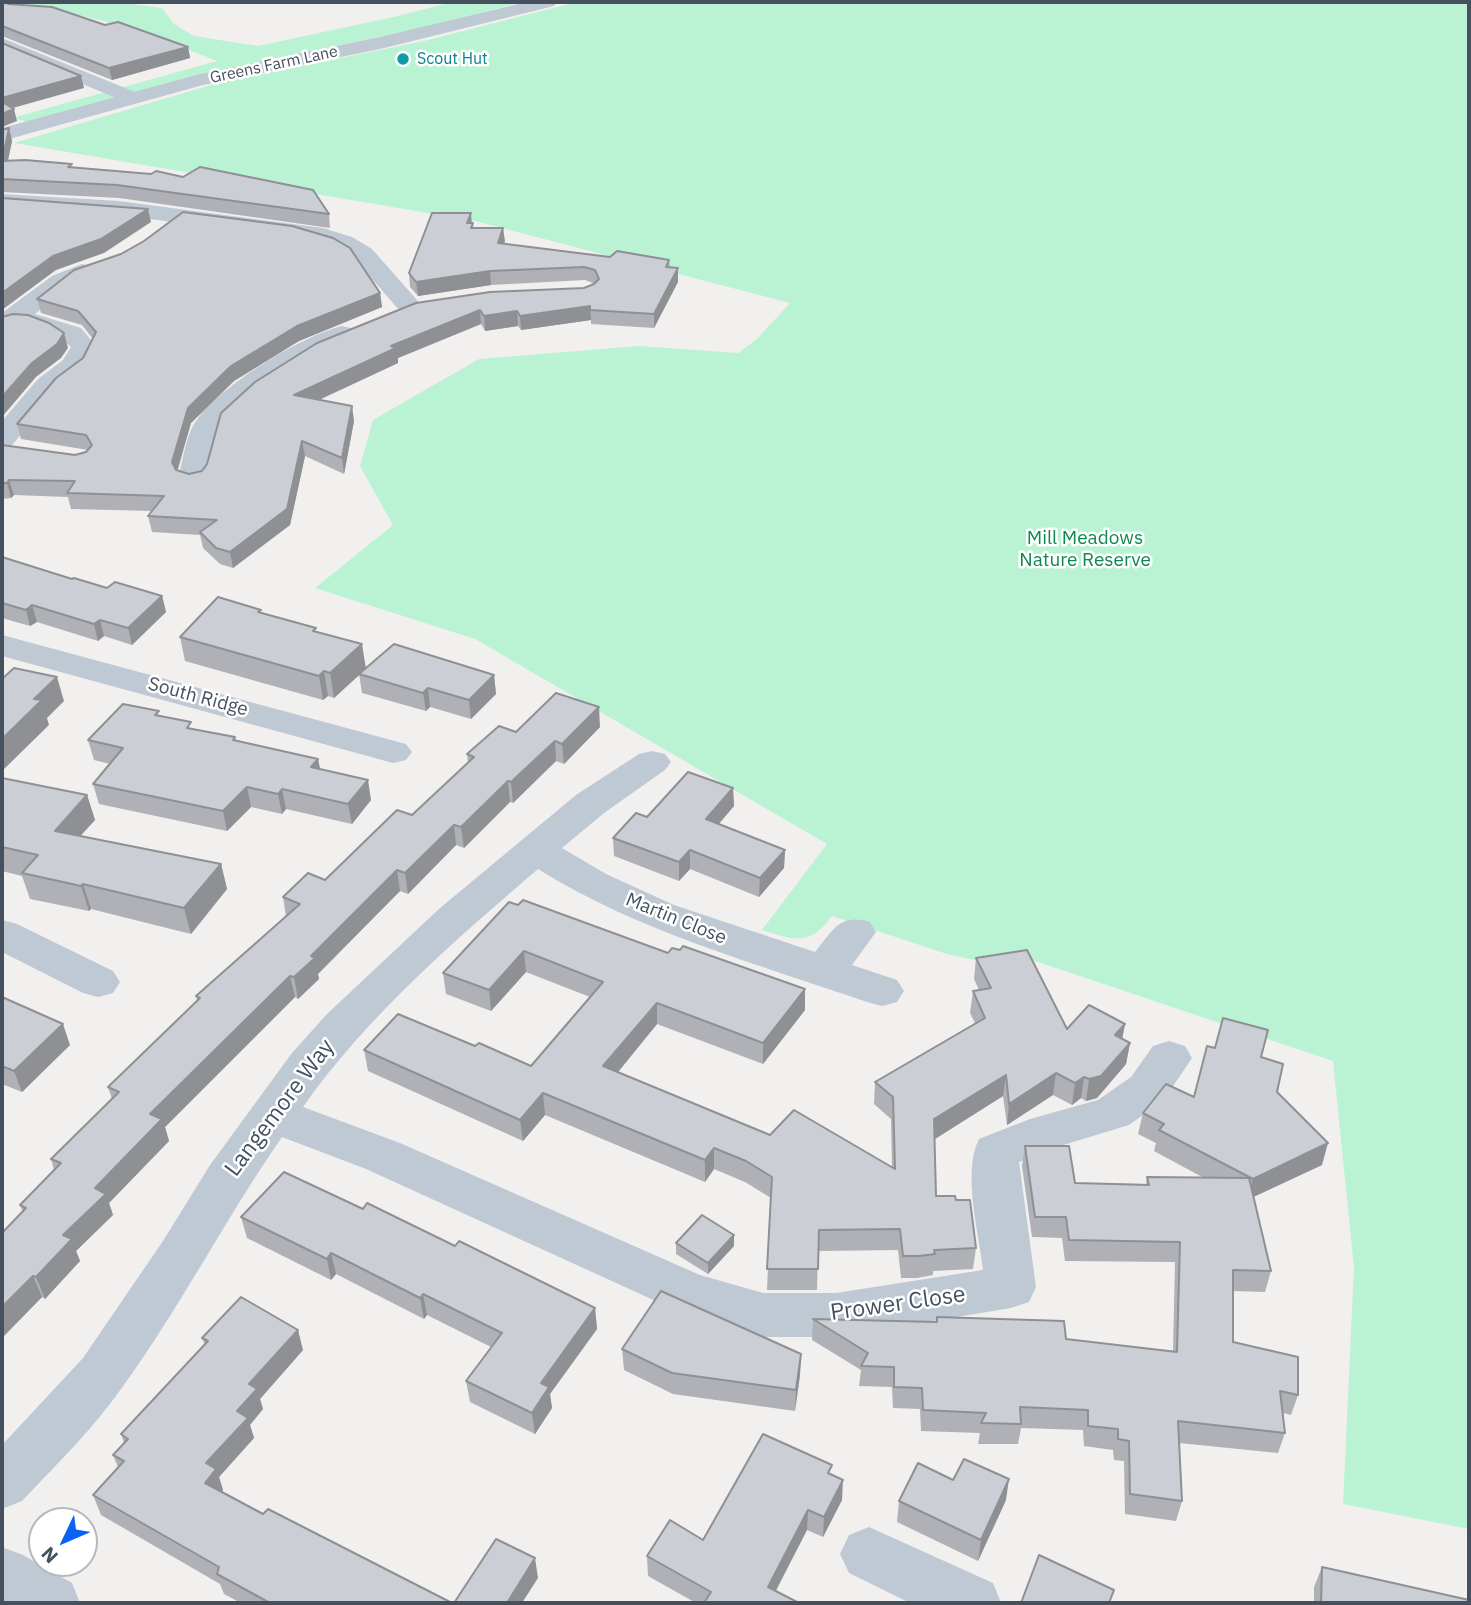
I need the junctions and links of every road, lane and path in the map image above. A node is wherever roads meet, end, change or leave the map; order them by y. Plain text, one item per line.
1 (548, 2) edge
2 (2, 44) edge
3 (133, 98) junction
4 (2, 135) edge
5 (2, 201) edge
6 (180, 216) junction
7 (147, 240) edge
8 (102, 264) edge
9 (386, 317) edge
10 (8, 320) edge
11 (360, 327) edge
12 (10, 446) edge
13 (193, 478) edge
14 (6, 650) edge
15 (393, 751) dead end
16 (652, 762) dead end
17 (536, 850) junction
18 (855, 932) dead end
19 (2, 934) edge
20 (823, 971) junction
21 (98, 982) dead end
22 (882, 991) dead end
23 (1169, 1058) dead end
24 (274, 1115) junction
25 (2, 1483) edge
26 (869, 1554) dead end
27 (2, 1576) edge
28 (939, 1596) edge
29 (51, 1603) edge

1 - 3 street, Greens Farm Lane
2 - 3 street
3 - 4 street, Greens Farm Lane
5 - 6 street
6 - 7 street
6 - 9 street
8 - 10 street
10 - 12 street
11 - 13 street
14 - 15 street, South Ridge
16 - 17 street, Langemore Way
17 - 20 street, Martin Close
17 - 24 street, Langemore Way
18 - 20 street
19 - 21 street
20 - 22 street, Martin Close
23 - 24 street, Prower Close
24 - 25 street, Langemore Way
26 - 28 street
27 - 29 street

